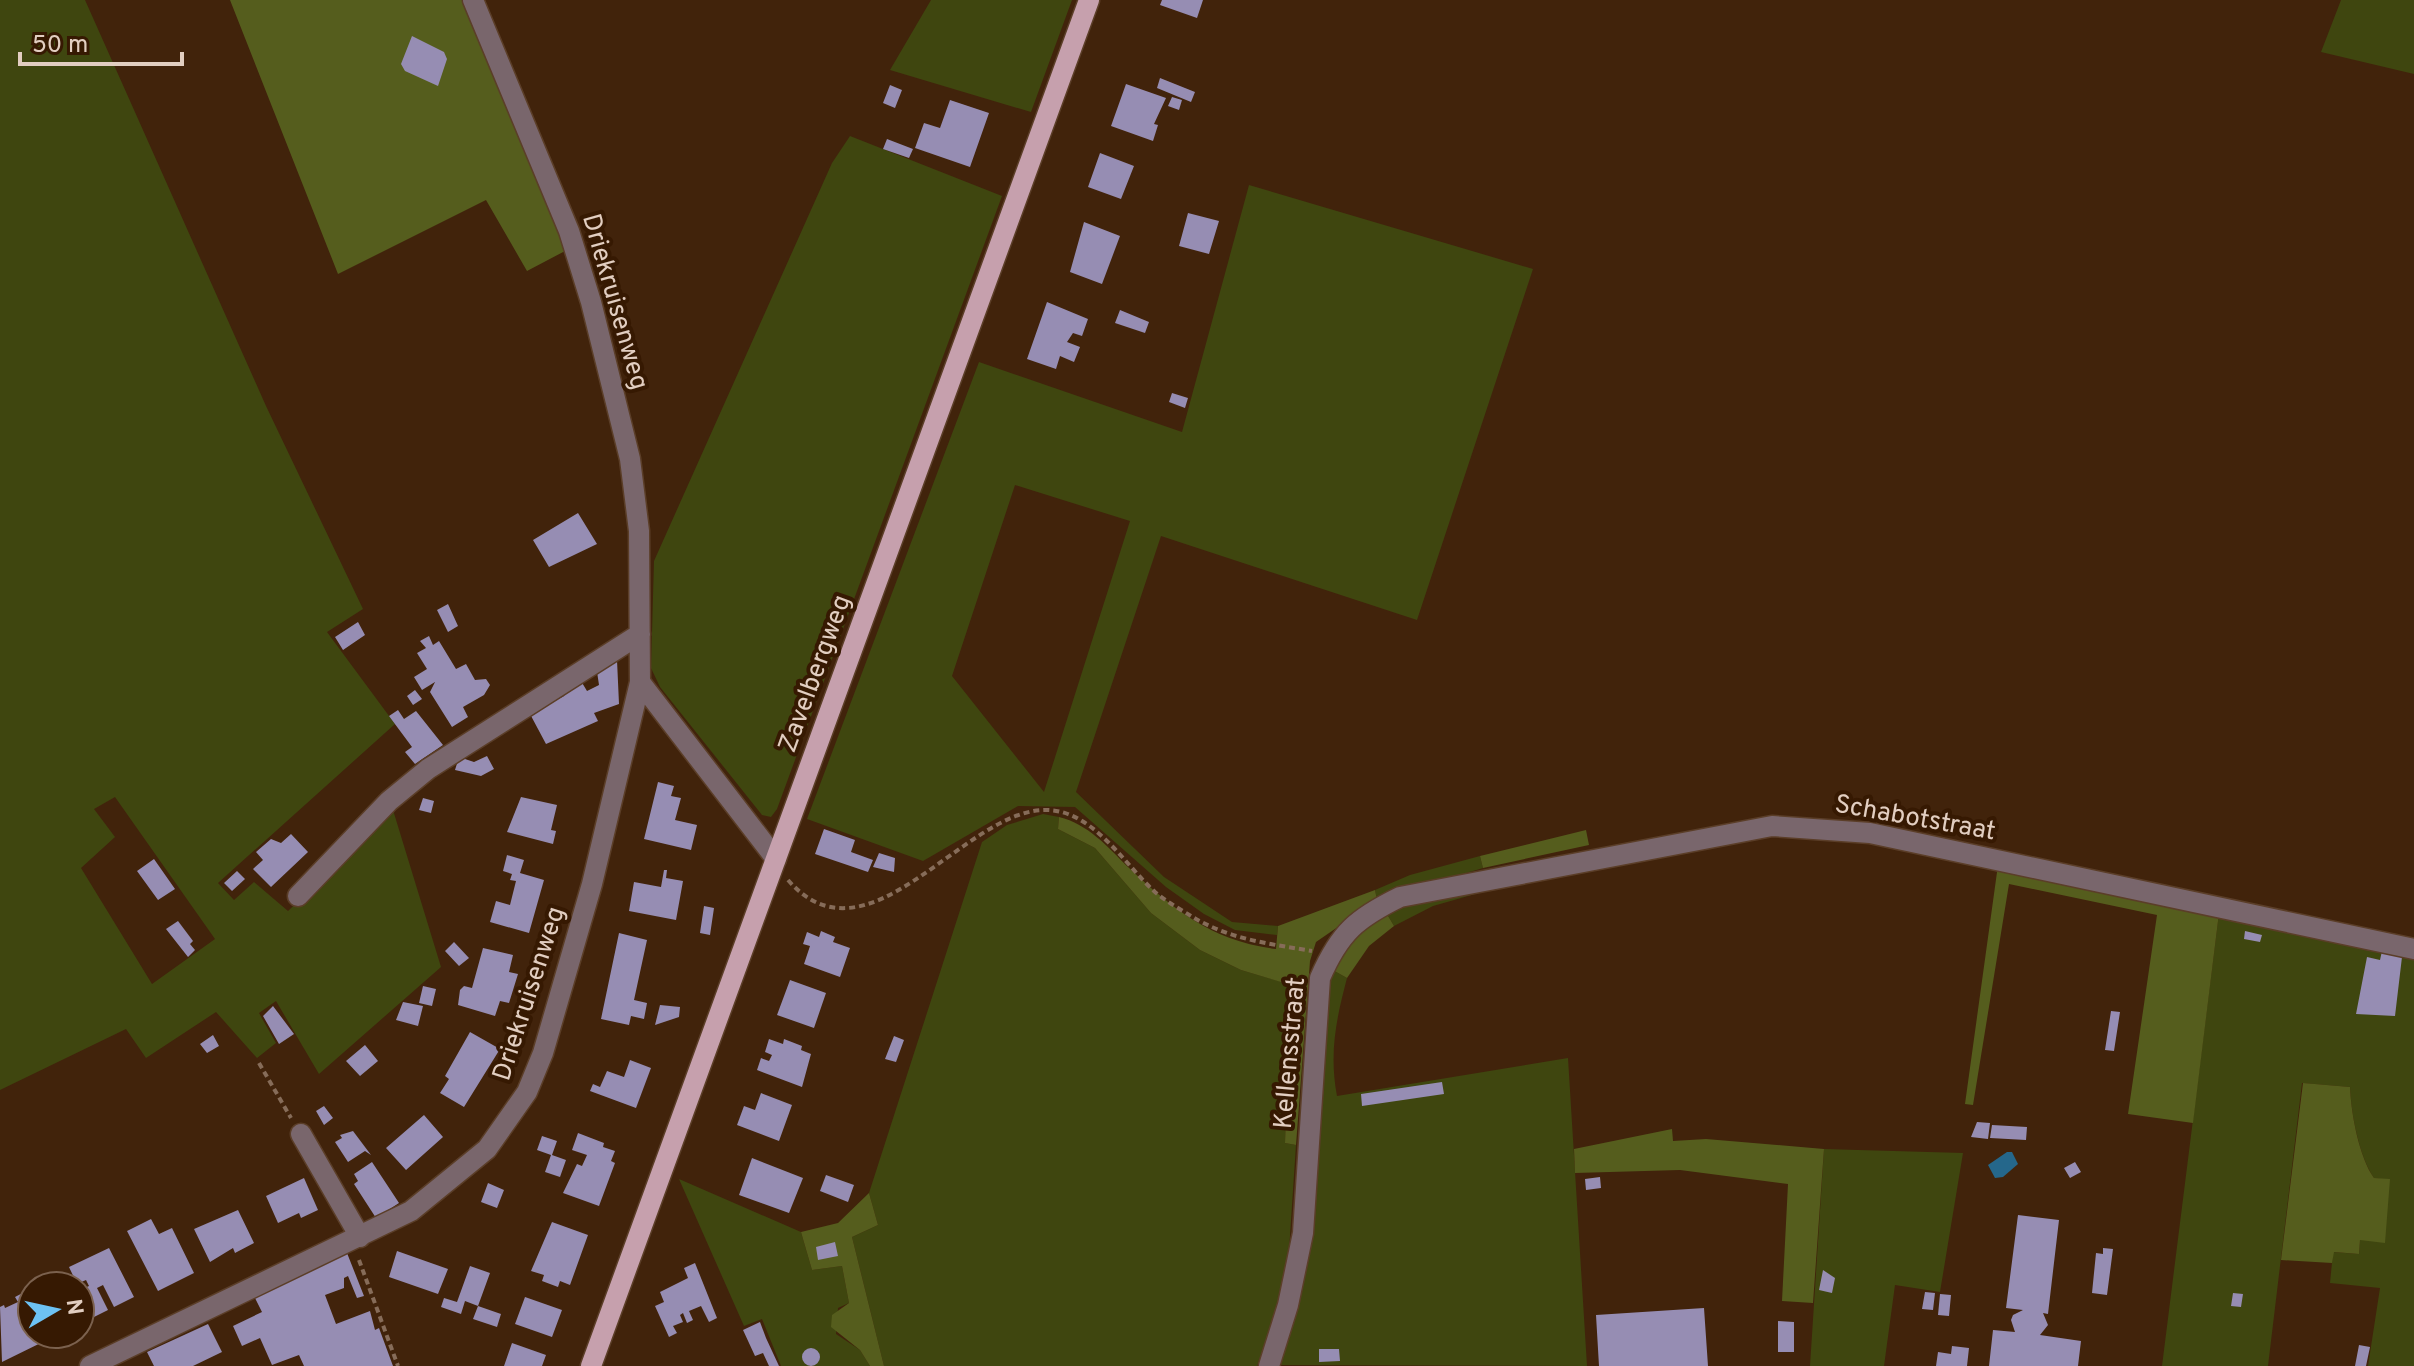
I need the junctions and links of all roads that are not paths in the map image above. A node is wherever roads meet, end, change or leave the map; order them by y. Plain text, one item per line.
1 (473, 0) edge
2 (1089, 0) edge
3 (640, 634) junction
4 (640, 682) junction
5 (776, 859) junction
6 (298, 896) dead end
7 (2414, 949) edge
8 (1330, 954) joint
9 (301, 1134) road end
10 (356, 1239) junction
11 (90, 1366) edge
12 (591, 1366) edge
13 (1269, 1366) edge

1 - 3 street, Driekruisenweg
2 - 5 main road, Zavelbergweg
3 - 4 street, Driekruisenweg
3 - 6 street
4 - 5 street
4 - 10 street, Driekruisenweg
5 - 12 main road, Zavelbergweg
7 - 8 street, Schabotstraat
8 - 13 street, Kellensstraat
9 - 10 street
10 - 11 street, Driekruisenweg

